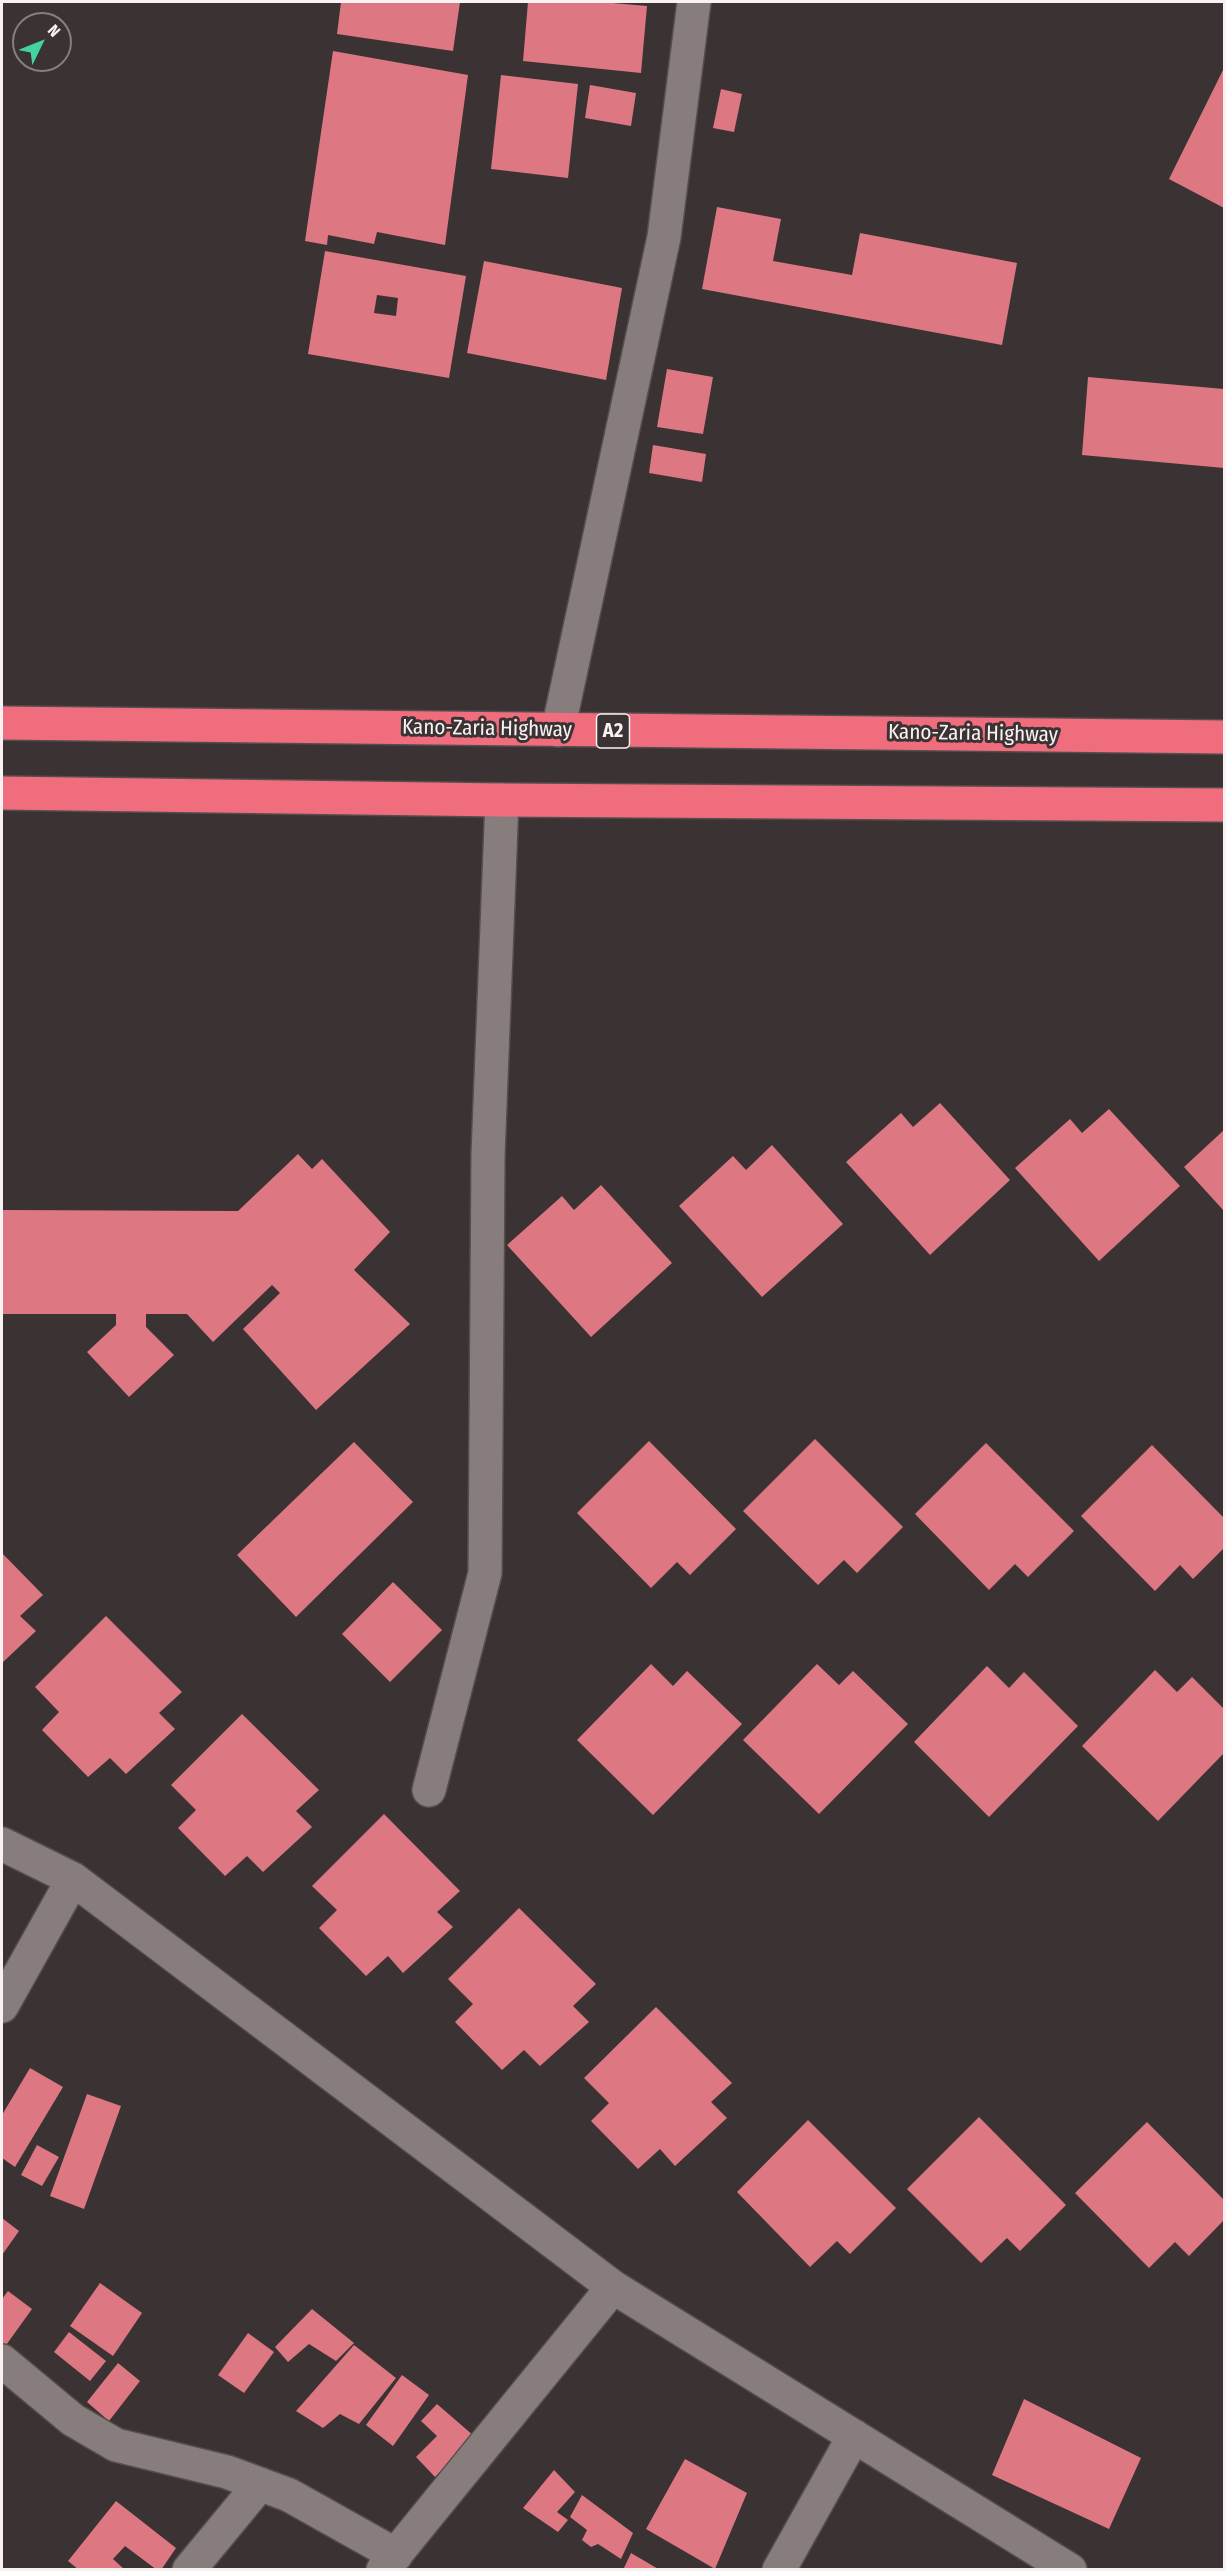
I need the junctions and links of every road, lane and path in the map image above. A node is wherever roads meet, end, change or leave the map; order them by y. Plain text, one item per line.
1 (694, 2) edge
2 (2, 723) edge
3 (558, 730) junction
4 (1224, 737) edge
5 (2, 793) edge
6 (502, 801) junction
7 (1224, 805) edge
8 (429, 1790) dead end
9 (2, 1844) edge
10 (73, 1879) junction
11 (2, 2006) edge
12 (613, 2287) junction
13 (2, 2361) edge
14 (854, 2436) junction
15 (260, 2484) junction
16 (390, 2562) edge
17 (189, 2570) edge
18 (778, 2570) edge
19 (1070, 2570) edge

1 - 3 street
2 - 3 highway, Kano-Zaria Highway / A2
3 - 4 highway, Kano-Zaria Highway / A2
5 - 6 highway
6 - 7 highway
6 - 8 street
9 - 10 street
10 - 11 street
10 - 12 street
12 - 14 street
12 - 16 street
13 - 15 street
14 - 18 street
14 - 19 street
15 - 16 street
15 - 17 street

